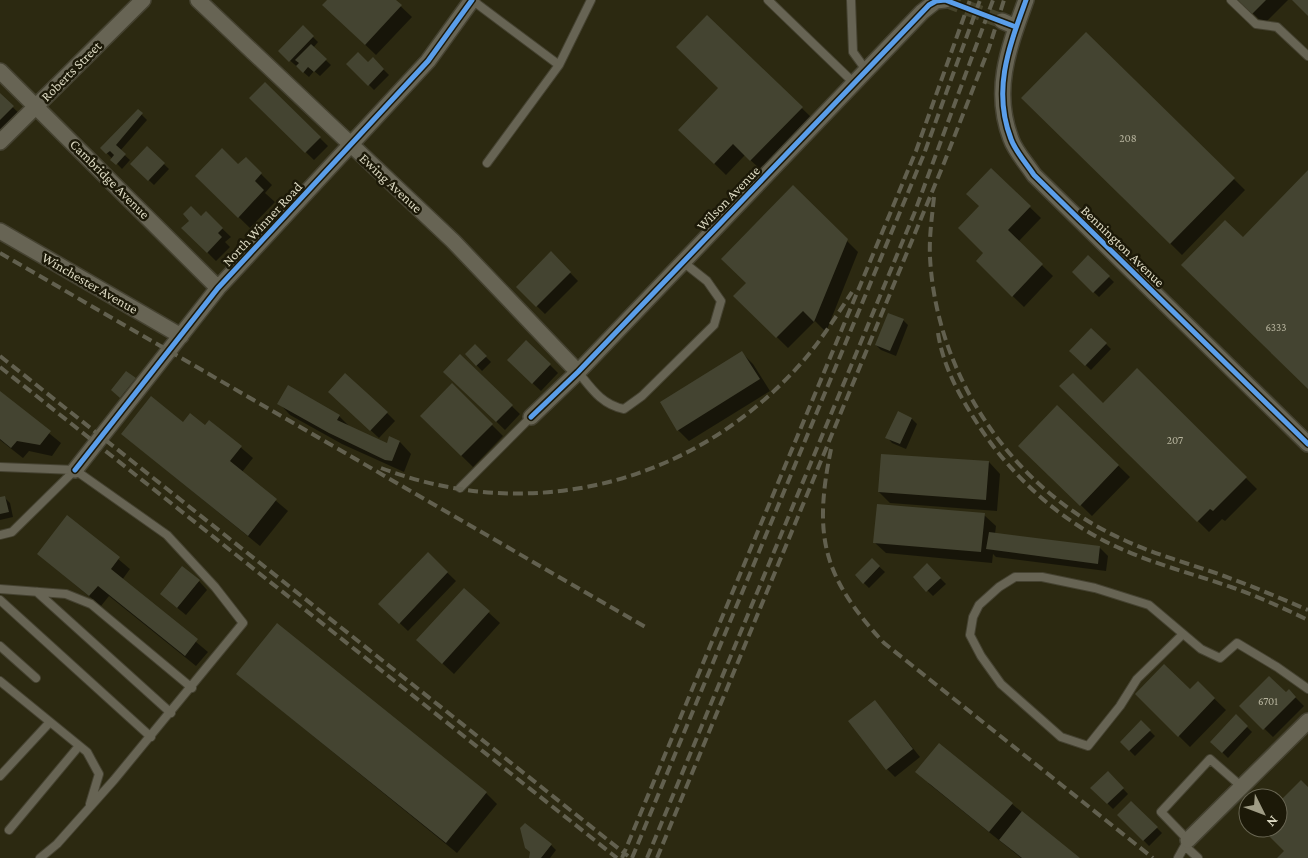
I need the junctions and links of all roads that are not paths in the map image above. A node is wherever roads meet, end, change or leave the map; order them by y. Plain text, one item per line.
1 (143, 0) edge
2 (198, 0) edge
3 (472, 0) edge
4 (591, 0) edge
5 (768, 0) edge
6 (851, 0) edge
7 (945, 0) edge
8 (1026, 0) edge
9 (1232, 0) edge
10 (1002, 21) tunnel mouth
11 (1016, 27) junction
12 (1308, 56) edge
13 (559, 66) junction
14 (866, 70) junction
15 (0, 71) edge
16 (854, 83) junction
17 (36, 105) junction
18 (0, 142) edge
19 (351, 146) junction
20 (486, 163) dead end
21 (0, 231) edge
22 (683, 262) junction
23 (218, 288) junction
24 (181, 336) junction
25 (578, 372) junction
26 (531, 418) joint
27 (1308, 444) edge
28 (0, 467) edge
29 (76, 470) junction
30 (460, 488) dead end
31 (0, 535) edge
32 (0, 589) edge
33 (37, 592) junction
34 (0, 600) edge
35 (1183, 634) junction
36 (0, 646) edge
37 (36, 678) dead end
38 (0, 681) edge
39 (7, 686) junction
40 (192, 688) junction
41 (1308, 689) edge
42 (0, 694) edge
43 (171, 714) junction
44 (1308, 721) edge
45 (50, 722) junction
46 (151, 737) junction
47 (79, 746) junction
48 (0, 776) edge
49 (1242, 787) junction
50 (87, 810) junction
51 (8, 830) dead end
52 (1187, 843) junction
53 (40, 858) edge
54 (1178, 858) edge
55 (1198, 858) edge

1 - 17 street, Roberts Street
2 - 19 street, Ewing Avenue
3 - 13 lane
3 - 19 street, North Winner Road
4 - 13 lane
5 - 16 lane
6 - 14 lane
7 - 14 street, Wilson Avenue
8 - 11 street
9 - 12 lane
10 - 11 street
11 - 27 street, Bennington Avenue
13 - 20 lane
14 - 16 street, Wilson Avenue
15 - 17 street, Cambridge Avenue
16 - 22 street, Wilson Avenue
17 - 18 street, Roberts Street
17 - 23 street, Cambridge Avenue
19 - 23 street, North Winner Road
19 - 25 street, Ewing Avenue
21 - 24 street, Winchester Avenue
22 - 25 street, Wilson Avenue
22 - 25 lane
23 - 24 street, North Winner Road
24 - 29 street, North Winner Road
25 - 26 street, Wilson Avenue
26 - 30 lane
28 - 29 lane
29 - 31 lane
29 - 40 lane
32 - 33 lane
33 - 40 lane
33 - 43 lane
34 - 46 lane
35 - 35 lane
35 - 41 lane
36 - 37 lane
38 - 39 lane
39 - 42 lane
39 - 45 lane
40 - 43 lane
43 - 46 lane
44 - 49 street
45 - 47 lane
45 - 48 lane
46 - 50 lane
47 - 50 lane
47 - 51 lane
49 - 52 street
49 - 52 lane
50 - 53 lane
52 - 54 lane
52 - 55 lane

